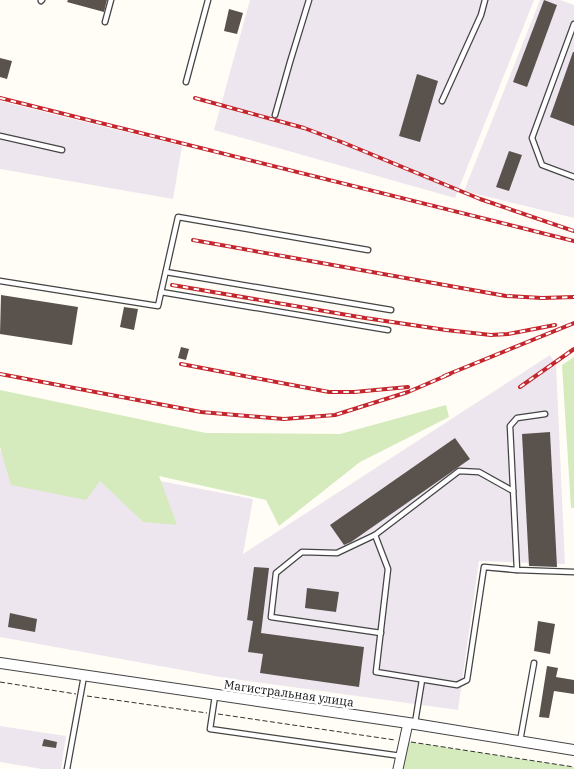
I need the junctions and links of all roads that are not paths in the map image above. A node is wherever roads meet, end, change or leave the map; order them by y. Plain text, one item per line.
1 (111, 0) edge
2 (208, 0) edge
3 (309, 0) edge
4 (485, 0) edge
5 (105, 22) dead end
6 (574, 24) edge
7 (186, 82) dead end
8 (442, 101) dead end
9 (275, 114) dead end
10 (0, 136) edge
11 (62, 150) dead end
12 (574, 177) edge
13 (368, 250) dead end
14 (166, 272) junction
15 (0, 281) edge
16 (161, 292) junction
17 (391, 310) dead end
18 (388, 330) dead end
19 (545, 414) dead end
20 (513, 491) junction
21 (375, 535) junction
22 (517, 570) junction
23 (574, 572) edge
24 (381, 633) junction
25 (0, 663) edge
26 (534, 663) dead end
27 (84, 676) junction
28 (422, 680) junction
29 (215, 695) junction
30 (411, 724) junction
31 (520, 742) junction
32 (574, 750) edge
33 (401, 756) junction
34 (67, 769) edge
35 (398, 769) edge

1 - 5 lane
2 - 7 lane
3 - 9 lane
4 - 8 lane
6 - 12 lane
10 - 11 lane
13 - 14 lane
14 - 16 lane
14 - 17 lane
15 - 16 lane
16 - 18 lane
19 - 20 lane
20 - 21 lane
20 - 22 lane
21 - 24 lane
21 - 24 lane
22 - 23 lane
22 - 28 lane
24 - 28 lane
25 - 27 street, Магистральная улица
26 - 31 lane
27 - 29 street, Магистральная улица
27 - 34 lane
28 - 30 lane
29 - 30 street, Магистральная улица
29 - 33 lane
30 - 31 street, Магистральная улица
30 - 33 street
31 - 32 street, Магистральная улица
33 - 35 street

